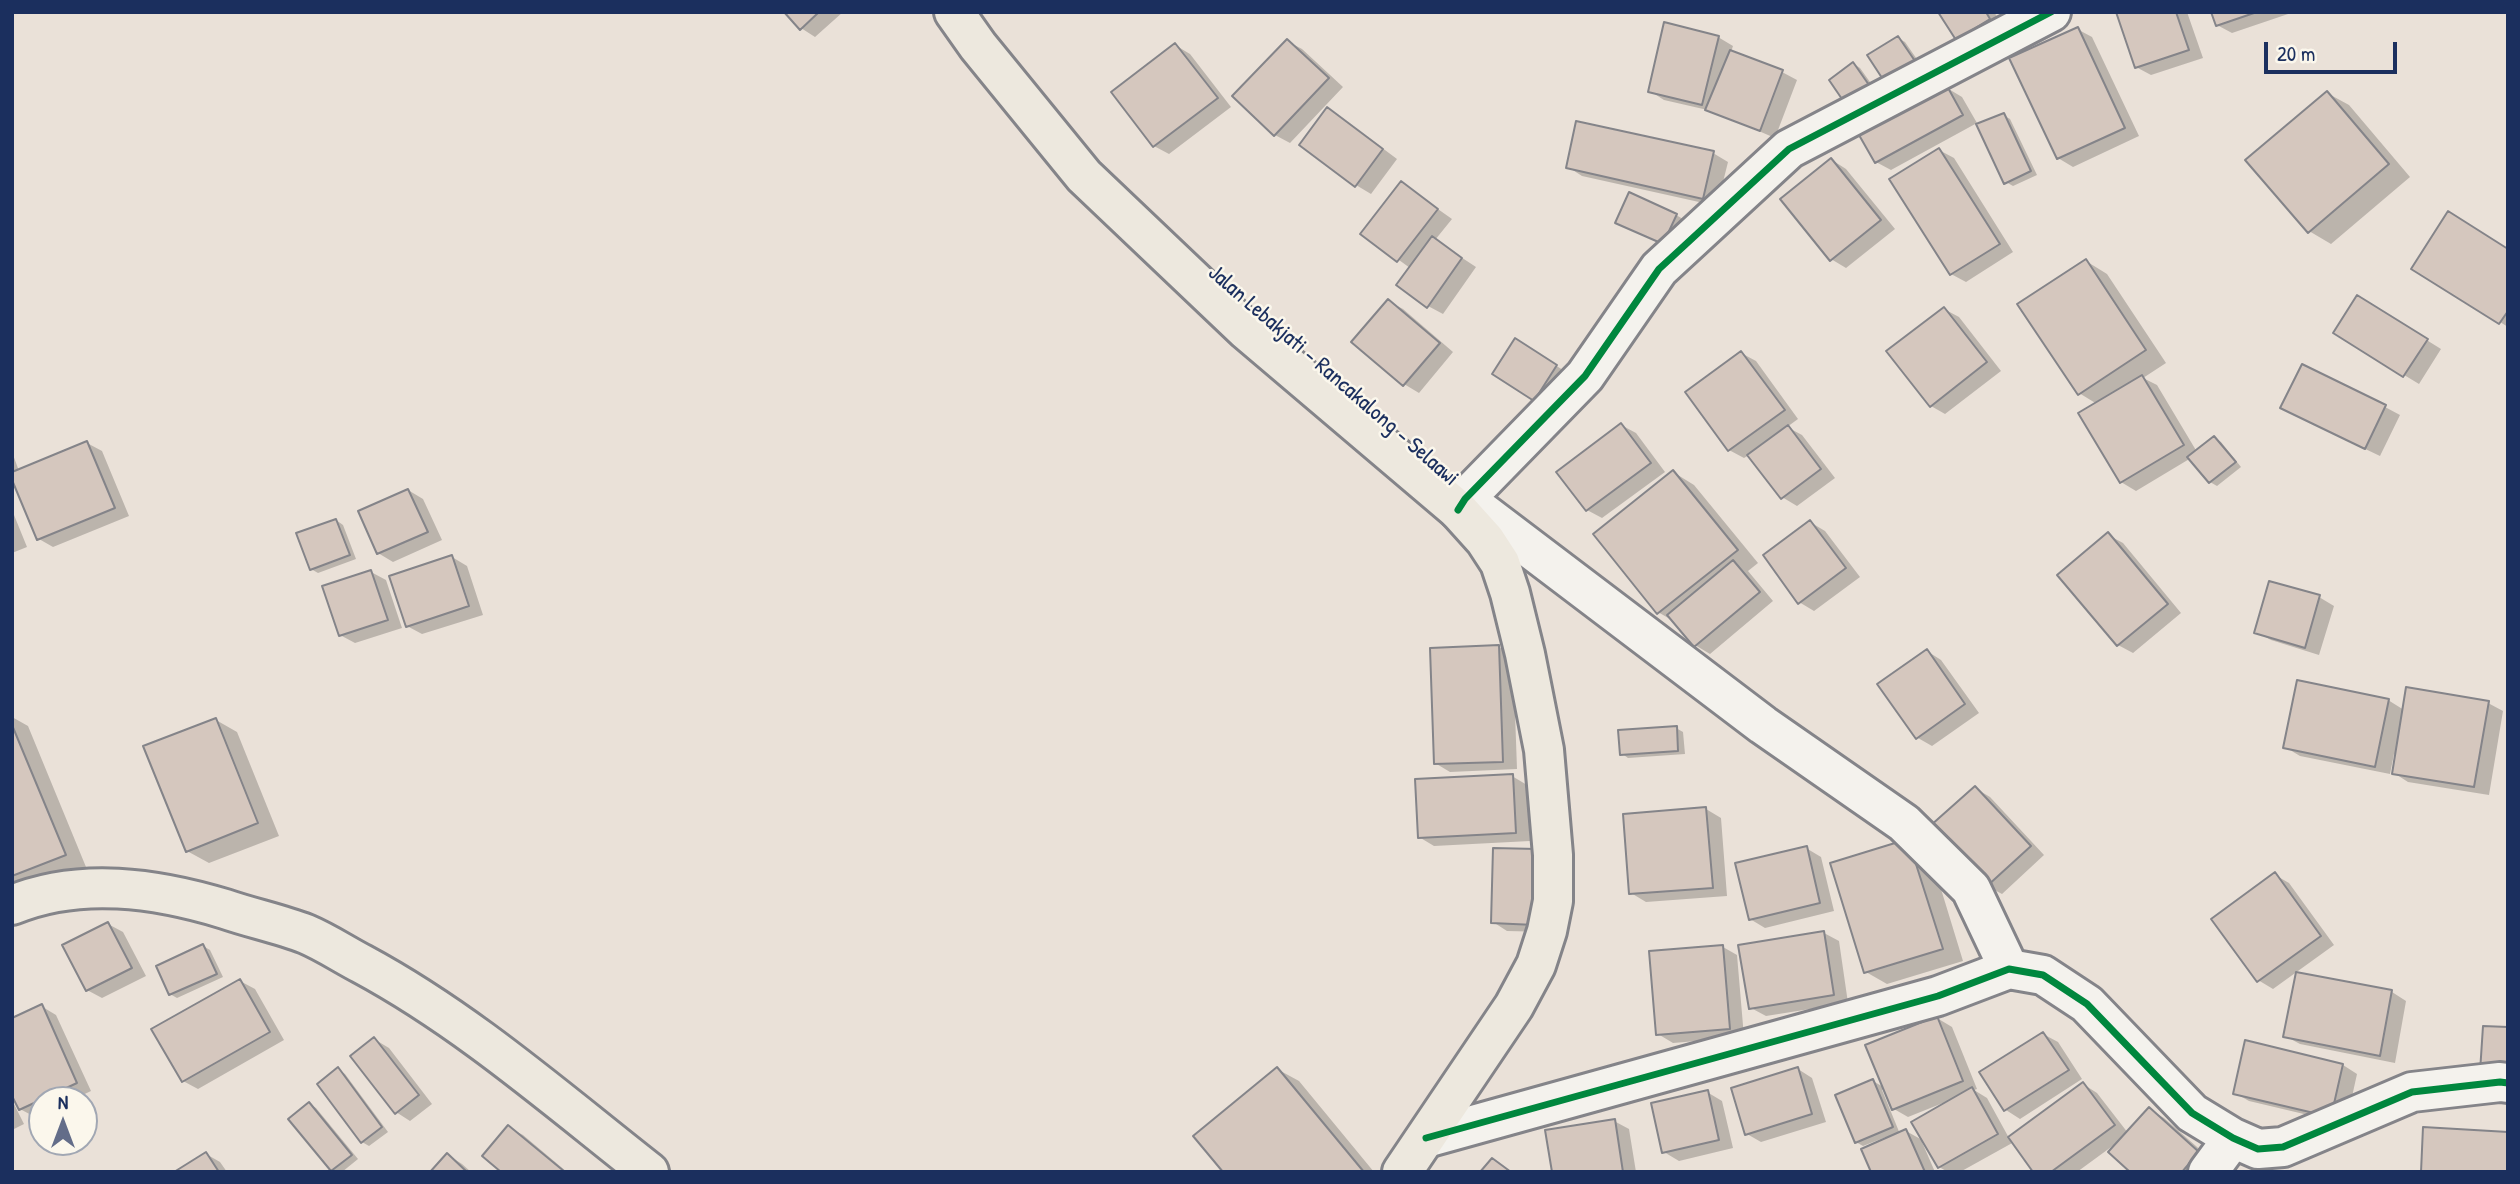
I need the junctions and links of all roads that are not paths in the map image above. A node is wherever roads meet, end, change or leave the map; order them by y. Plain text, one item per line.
1 (954, 12) edge
2 (2051, 12) edge
3 (1462, 504) junction
4 (12, 905) edge
5 (2009, 969) junction
6 (2508, 1083) edge
7 (1426, 1139) junction
8 (2233, 1139) junction
9 (649, 1172) edge
10 (1402, 1172) edge
11 (2208, 1172) edge

1 - 3 main road, Jalan Lebakjati - Rancakalong - Selaawi
2 - 3 street
3 - 5 street
3 - 7 main road, Jalan Lebakjati - Rancakalong - Selaawi
4 - 9 main road
5 - 7 street
5 - 8 street
6 - 8 street
7 - 10 main road, Jalan Lebakjati - Rancakalong - Selaawi
8 - 11 street

